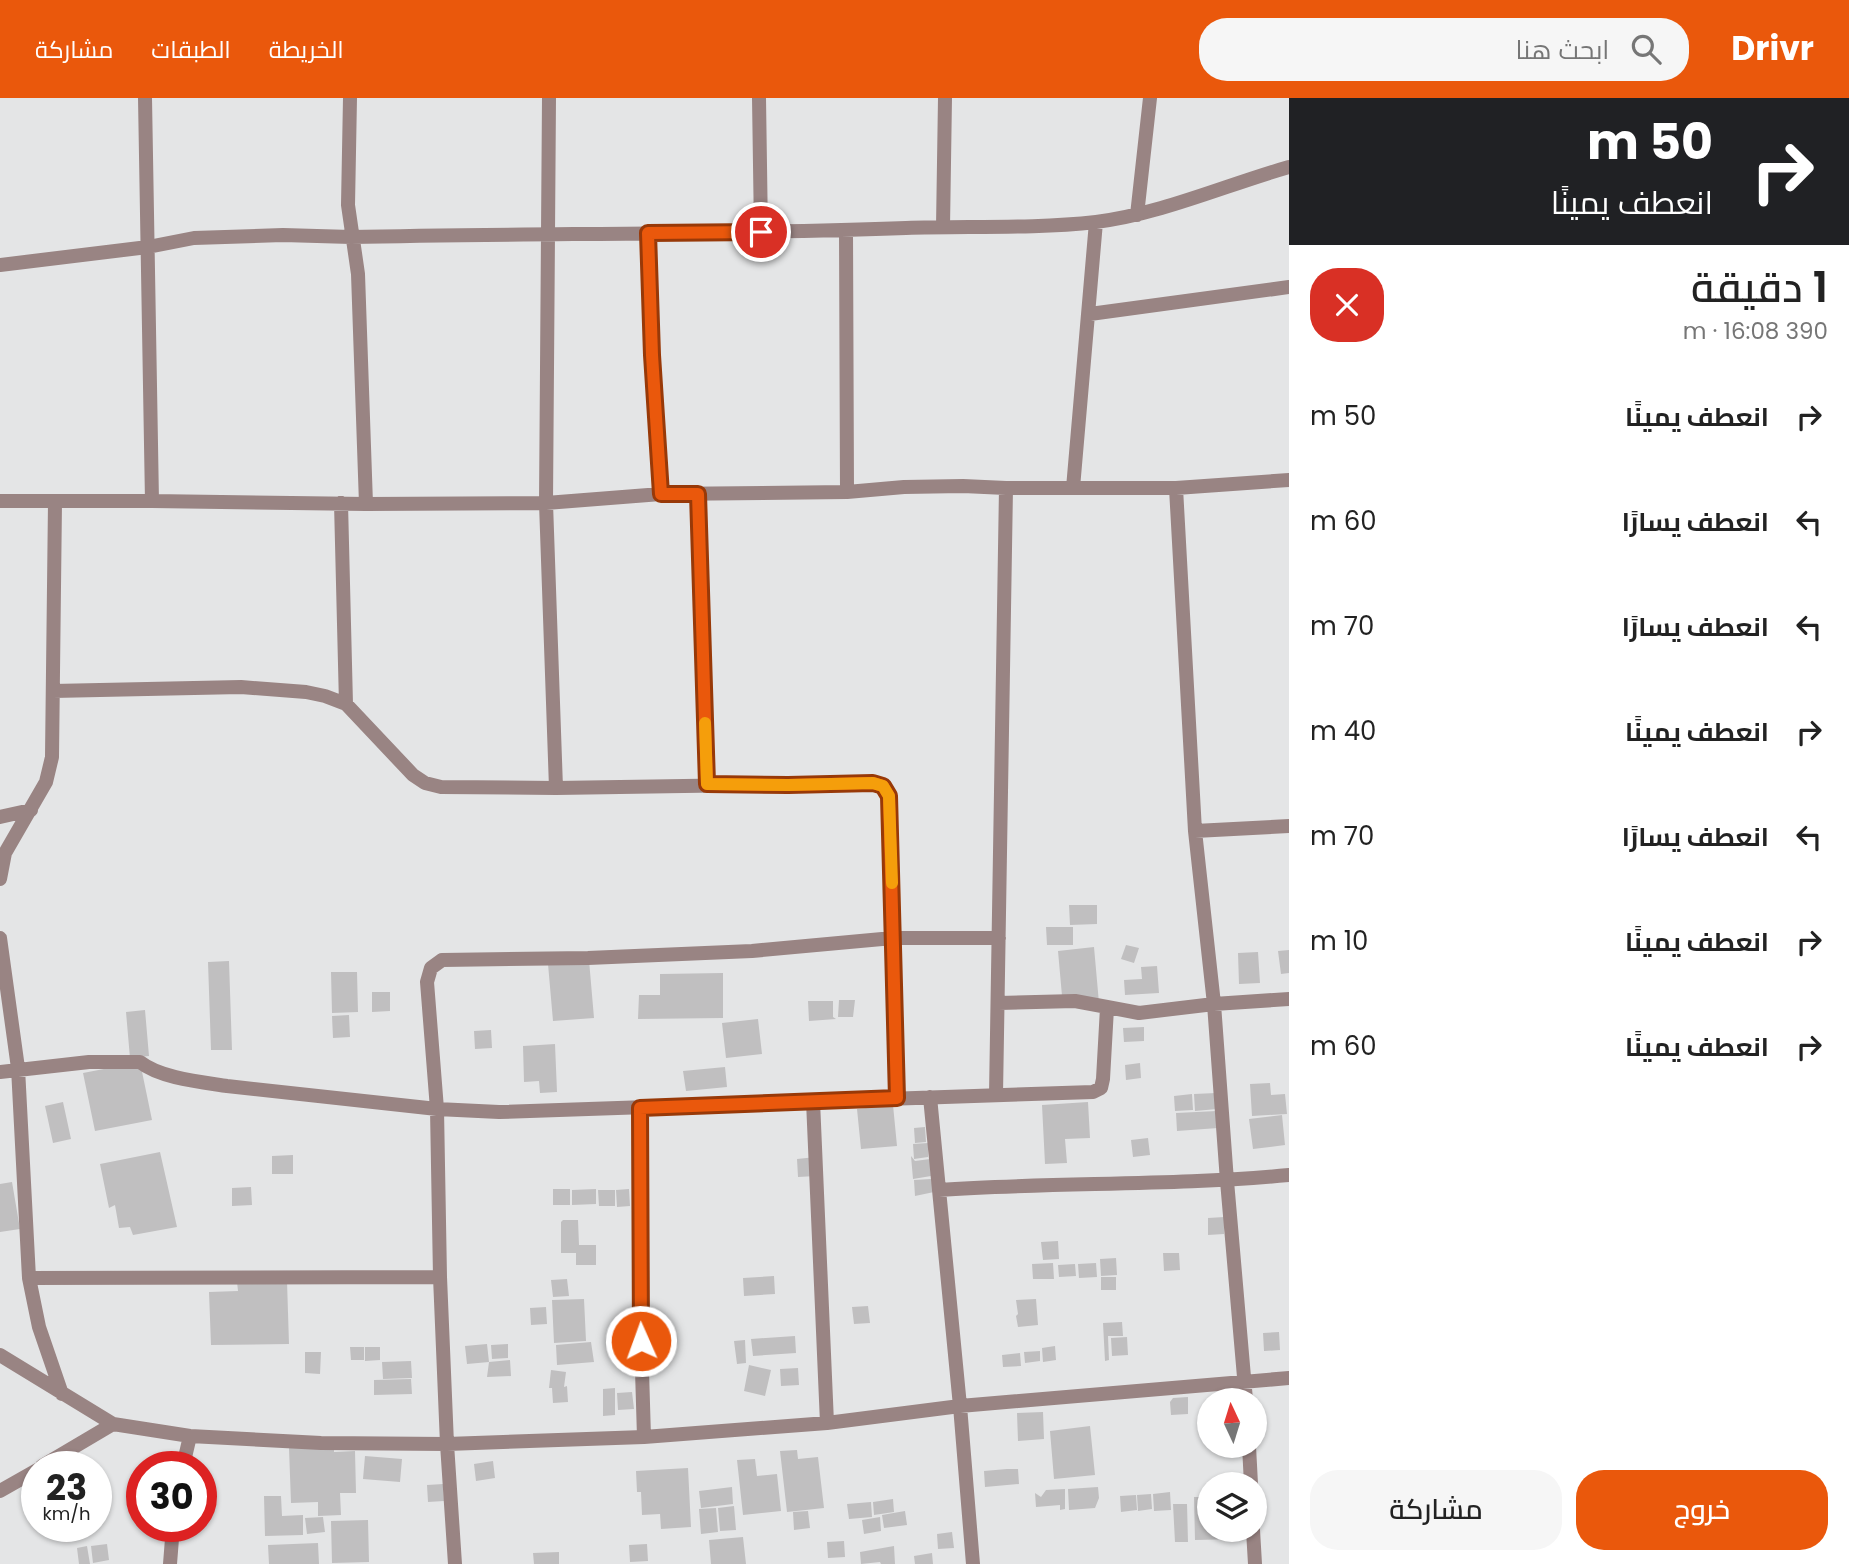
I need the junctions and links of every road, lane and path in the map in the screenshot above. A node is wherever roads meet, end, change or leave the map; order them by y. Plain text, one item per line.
1 (145, 98) edge
2 (350, 98) edge
3 (549, 98) edge
4 (759, 98) edge
5 (945, 98) edge
6 (1150, 98) edge
7 (1289, 167) edge
8 (1138, 215) junction
9 (1096, 222) junction
10 (943, 227) junction
11 (846, 230) junction
12 (761, 232) junction
13 (547, 233) junction
14 (648, 233) junction
15 (351, 237) junction
16 (148, 247) junction
17 (0, 265) edge
18 (1289, 287) edge
19 (1090, 314) junction
20 (1289, 480) edge
21 (1006, 488) junction
22 (1073, 488) junction
23 (1176, 488) junction
24 (847, 492) junction
25 (661, 494) junction
26 (698, 494) junction
27 (152, 500) junction
28 (0, 501) edge
29 (55, 502) junction
30 (341, 503) junction
31 (546, 503) junction
32 (366, 504) junction
33 (53, 691) junction
34 (346, 704) junction
35 (707, 784) junction
36 (556, 788) junction
37 (30, 810) junction
38 (0, 817) edge
39 (1289, 826) edge
40 (1195, 831) junction
41 (0, 879) edge
42 (999, 937) junction
43 (0, 938) edge
44 (894, 938) junction
45 (1289, 999) edge
46 (999, 1003) junction
47 (1214, 1004) junction
48 (1107, 1008) junction
49 (18, 1068) junction
50 (0, 1072) edge
51 (996, 1095) junction
52 (930, 1097) junction
53 (897, 1098) junction
54 (813, 1101) junction
55 (640, 1108) junction
56 (437, 1109) junction
57 (1289, 1175) edge
58 (1227, 1181) junction
59 (939, 1190) junction
60 (29, 1278) junction
61 (440, 1278) junction
62 (0, 1355) edge
63 (1289, 1378) edge
64 (1245, 1381) junction
65 (1245, 1388) edge
66 (62, 1394) junction
67 (961, 1406) junction
68 (827, 1423) junction
69 (113, 1424) junction
70 (190, 1436) junction
71 (644, 1437) junction
72 (447, 1444) junction
73 (67, 1451) edge
74 (186, 1451) edge
75 (21, 1479) edge
76 (0, 1491) edge
77 (172, 1542) edge
78 (1254, 1542) edge
79 (170, 1564) edge
80 (454, 1564) edge
81 (972, 1564) edge
82 (1255, 1564) edge

1 - 16 street
2 - 15 street
3 - 13 street
4 - 12 street
5 - 10 street
6 - 8 street
7 - 8 street
8 - 9 street
9 - 10 street
9 - 19 street
10 - 11 street
11 - 12 street
11 - 24 street
12 - 14 street
13 - 14 street
13 - 15 street
13 - 31 street
14 - 25 street
15 - 16 street
15 - 32 street
16 - 17 street
16 - 27 street
18 - 19 street
19 - 22 street
20 - 23 street
21 - 22 street
21 - 24 street
21 - 42 street
22 - 23 street
23 - 40 street
24 - 26 street
25 - 26 street
25 - 31 street
26 - 35 street
27 - 29 street
27 - 30 street
28 - 29 street
29 - 33 street
30 - 32 street
30 - 34 street
31 - 32 street
31 - 36 street
33 - 34 street
33 - 37 street
34 - 36 street
35 - 36 street
35 - 44 street
37 - 38 street
37 - 41 street
39 - 40 street
40 - 47 street
42 - 44 street
42 - 46 street
43 - 49 street
44 - 53 street
44 - 56 street
45 - 47 street
46 - 48 street
46 - 51 street
47 - 48 street
47 - 58 street
48 - 51 street
49 - 50 street
49 - 56 street
49 - 60 street
51 - 52 street
52 - 53 street
52 - 59 street
53 - 54 street
54 - 55 street
54 - 68 street
55 - 56 street
55 - 71 street
56 - 61 street
57 - 58 street
58 - 59 street
58 - 64 street
59 - 67 street
60 - 61 street
60 - 66 street
61 - 72 street
62 - 66 street
63 - 64 street
64 - 65 street
64 - 67 street
66 - 69 street
67 - 68 street
67 - 81 street
68 - 71 street
69 - 70 street
69 - 73 street
70 - 72 street
70 - 74 street
71 - 72 street
72 - 80 street
75 - 76 street
77 - 79 street
78 - 82 street

